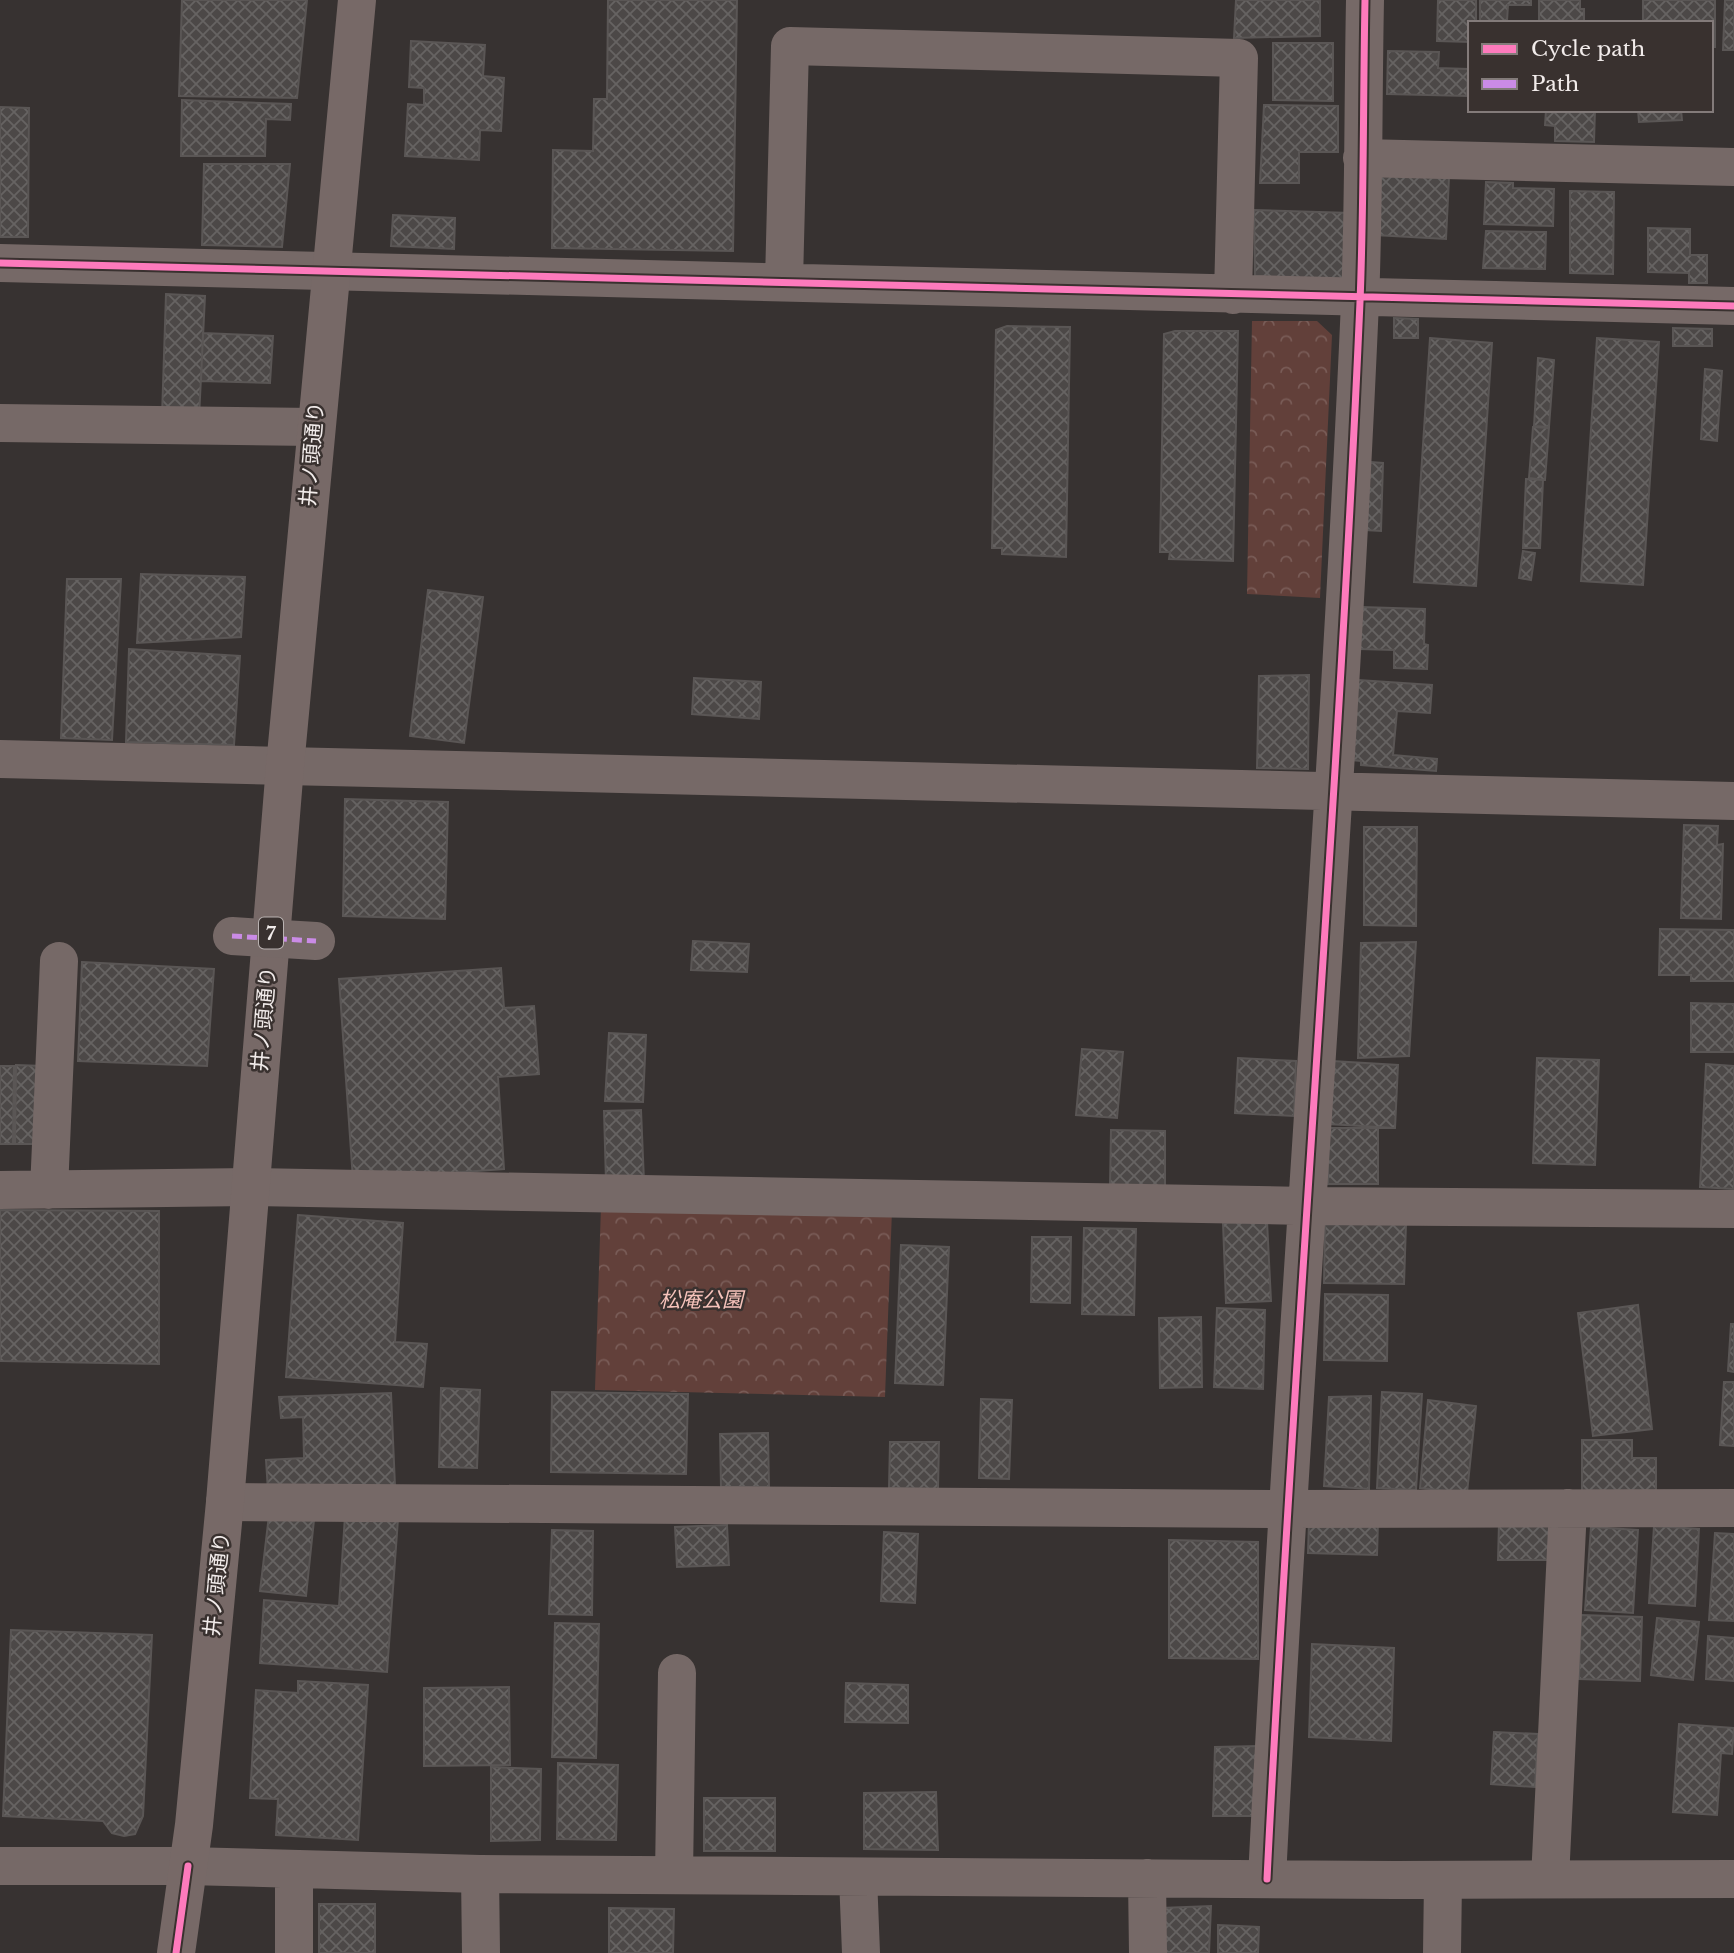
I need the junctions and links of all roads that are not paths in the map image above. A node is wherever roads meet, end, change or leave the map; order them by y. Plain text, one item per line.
1 (357, 0) edge
2 (1365, 0) edge
3 (1362, 158) junction
4 (1734, 167) edge
5 (0, 263) edge
6 (331, 272) junction
7 (784, 281) junction
8 (1233, 295) junction
9 (1360, 299) junction
10 (1734, 306) edge
11 (0, 423) edge
12 (314, 428) junction
13 (0, 759) edge
14 (285, 766) junction
15 (1332, 791) junction
16 (1734, 802) edge
17 (232, 936) dead end
18 (316, 941) dead end
19 (60, 961) dead end
20 (251, 1186) junction
21 (0, 1190) edge
22 (49, 1190) junction
23 (1307, 1206) junction
24 (1734, 1209) edge
25 (225, 1502) junction
26 (1568, 1508) junction
27 (1734, 1508) edge
28 (1286, 1509) junction
29 (677, 1673) dead end
30 (0, 1866) edge
31 (188, 1866) junction
32 (294, 1869) junction
33 (480, 1874) junction
34 (674, 1875) junction
35 (858, 1877) junction
36 (1147, 1878) junction
37 (1267, 1878) junction
38 (1550, 1879) junction
39 (1734, 1879) edge
40 (1443, 1880) junction
41 (176, 1953) edge
42 (294, 1953) edge
43 (481, 1953) edge
44 (861, 1953) edge
45 (1148, 1953) edge
46 (1441, 1953) edge

1 - 6 main road, 井ノ頭通り / 7
2 - 3 street
3 - 4 street
3 - 9 street
5 - 6 street
6 - 7 street
6 - 12 main road, 井ノ頭通り / 7
7 - 8 street
7 - 8 street
8 - 9 street
9 - 10 street
9 - 15 street
11 - 12 street
12 - 14 main road, 井ノ頭通り / 7
13 - 14 street
14 - 15 street
14 - 20 main road, 井ノ頭通り / 7
15 - 16 street
15 - 23 street
17 - 18 street, bridge
19 - 22 street
20 - 22 street
20 - 23 street
20 - 25 main road, 井ノ頭通り / 7
21 - 22 street
23 - 24 street
23 - 28 street
25 - 28 street
25 - 31 main road, 井ノ頭通り / 7
26 - 27 street
26 - 28 street
26 - 38 street
28 - 37 street
29 - 34 street
30 - 31 street
31 - 32 street
31 - 41 main road, 井ノ頭通り / 7
32 - 33 street
32 - 42 street
33 - 34 street
33 - 43 street
34 - 35 street
35 - 36 street
35 - 44 street
36 - 37 street
36 - 45 street
37 - 40 street
38 - 39 street
38 - 40 street
40 - 46 street

